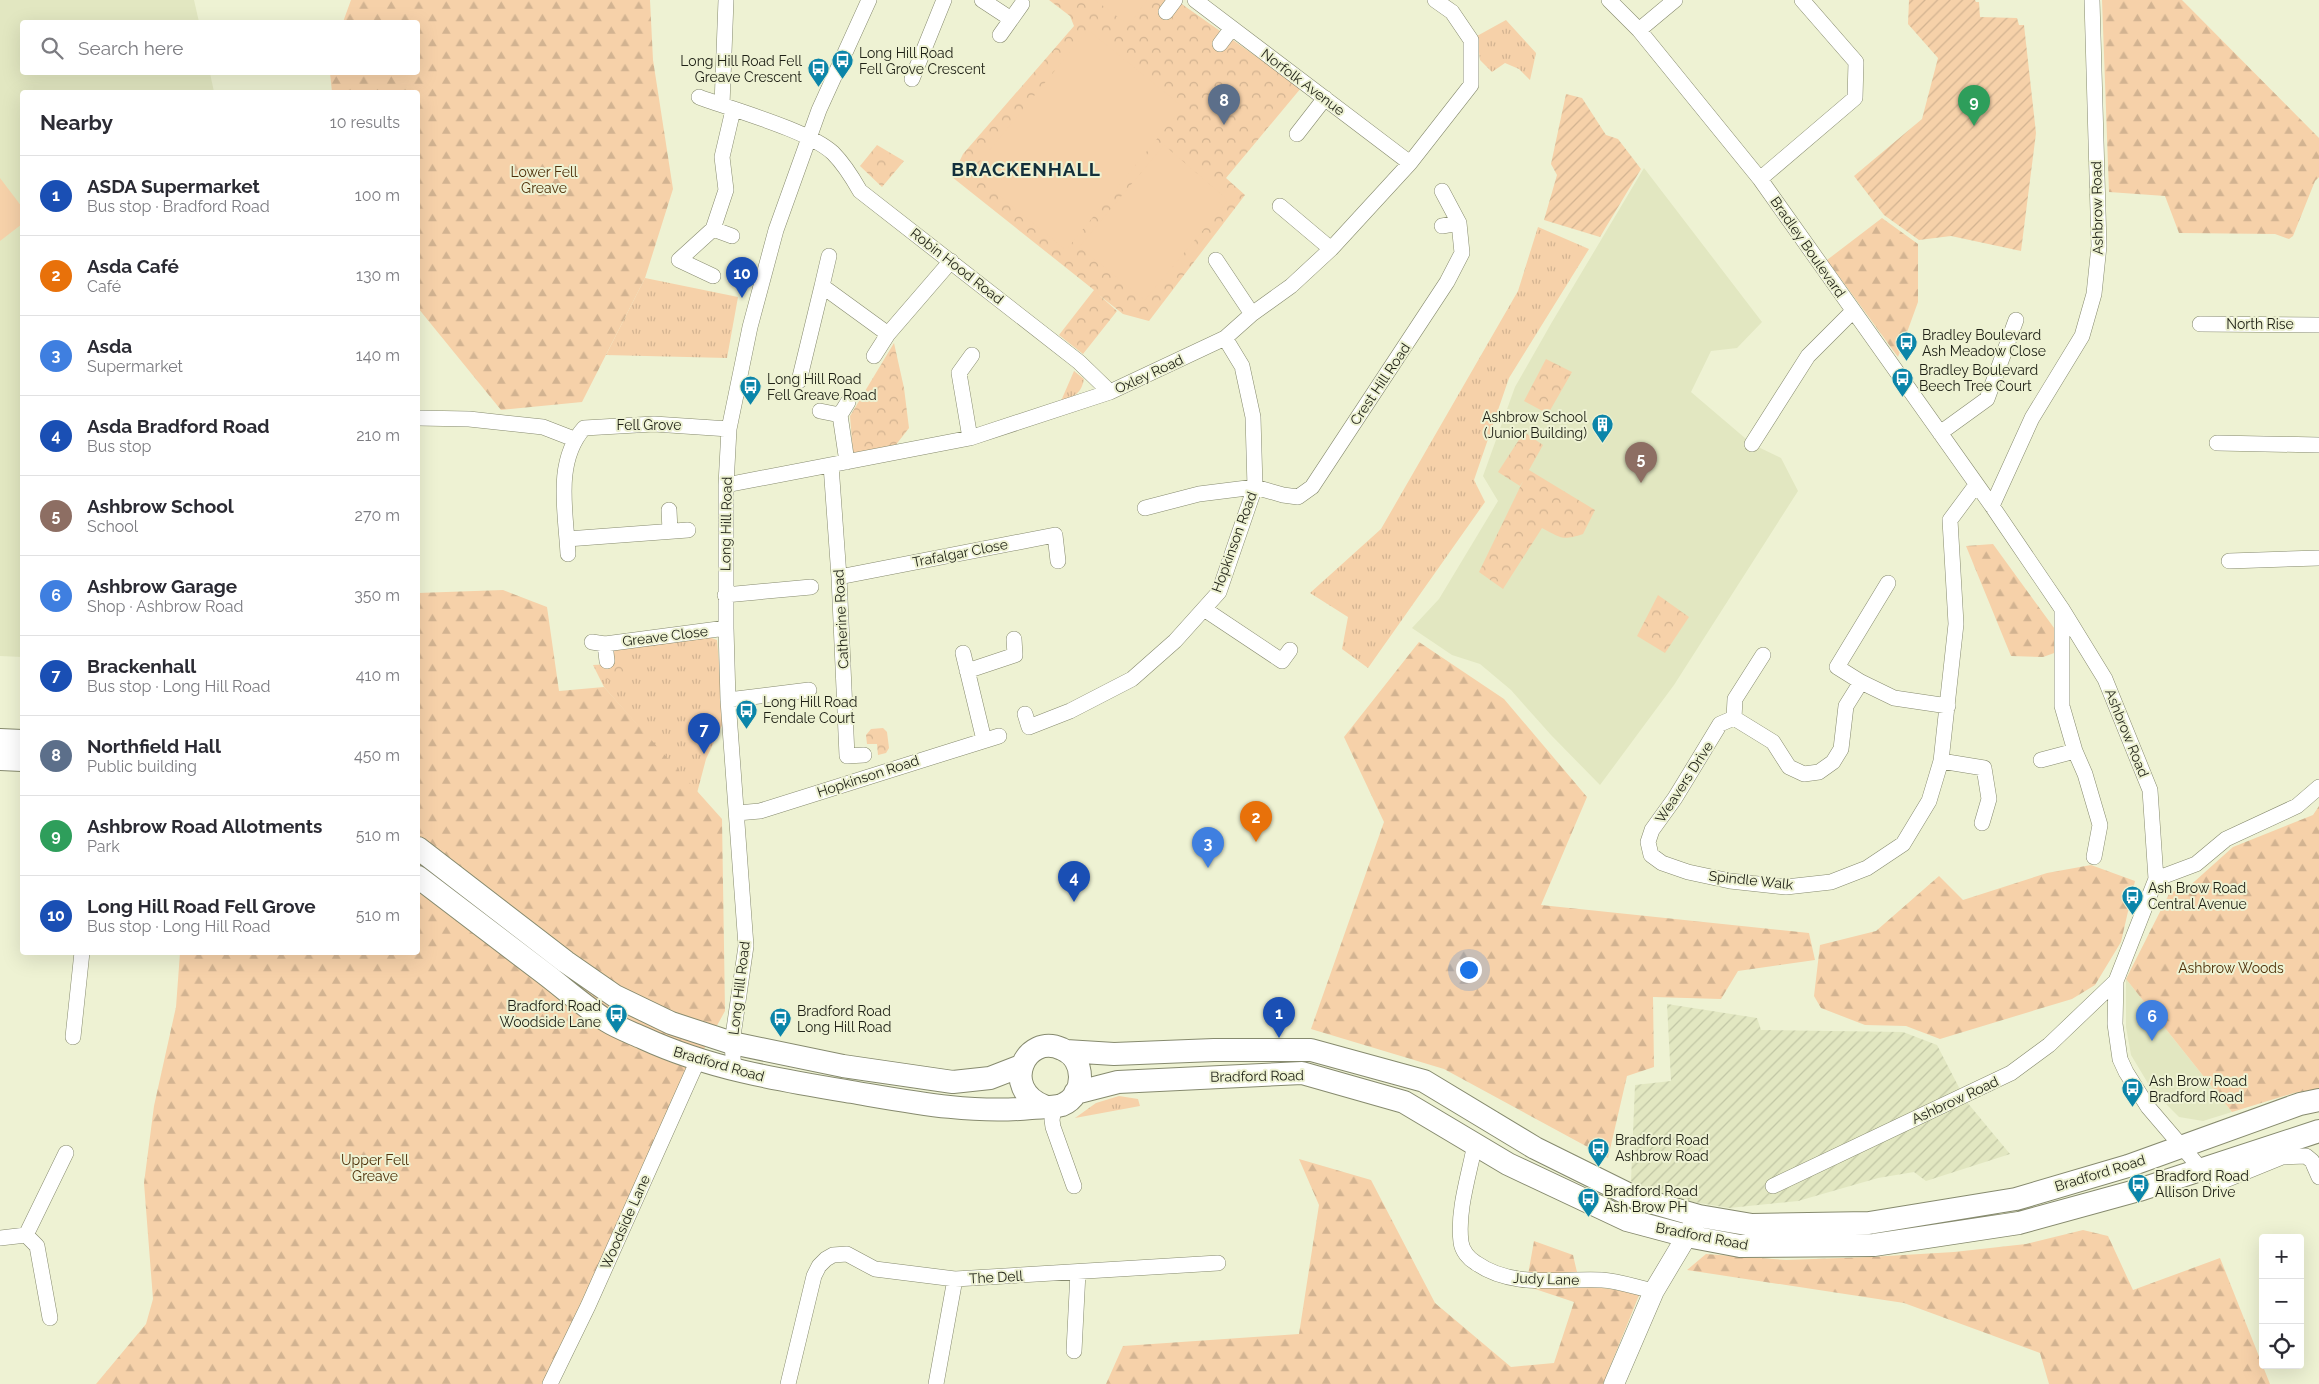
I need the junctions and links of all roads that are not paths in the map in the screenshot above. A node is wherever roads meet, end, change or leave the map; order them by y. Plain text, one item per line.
1 (726, 0) edge
2 (869, 0) edge
3 (944, 0) edge
4 (950, 0) edge
5 (956, 0) edge
6 (982, 0) edge
7 (1195, 0) edge
8 (1435, 0) edge
9 (1609, 0) edge
10 (1674, 0) edge
11 (1802, 0) edge
12 (2092, 0) edge
13 (1022, 4) dead end
14 (1011, 19) junction
15 (1232, 28) junction
16 (1639, 30) junction
17 (1000, 35) dead end
18 (1220, 44) dead end
19 (912, 79) dead end
20 (699, 96) dead end
21 (1325, 98) junction
22 (728, 108) junction
23 (1300, 123) dead end
24 (809, 137) junction
25 (1410, 164) junction
26 (1760, 180) junction
27 (1442, 190) dead end
28 (1280, 206) dead end
29 (1459, 223) junction
30 (1442, 226) dead end
31 (713, 229) junction
32 (732, 236) dead end
33 (1331, 249) junction
34 (829, 256) dead end
35 (1216, 260) dead end
36 (951, 261) junction
37 (713, 276) dead end
38 (822, 286) junction
39 (1853, 311) junction
40 (1252, 314) junction
41 (2016, 320) dead end
42 (2200, 324) dead end
43 (2319, 325) edge
44 (888, 334) junction
45 (1224, 338) junction
46 (874, 356) dead end
47 (972, 356) dead end
48 (799, 381) dead end
49 (1110, 392) junction
50 (820, 412) dead end
51 (420, 418) edge
52 (729, 429) junction
53 (1940, 433) junction
54 (970, 438) junction
55 (574, 439) junction
56 (2217, 443) dead end
57 (1752, 444) dead end
58 (2319, 445) edge
59 (846, 462) junction
60 (831, 465) junction
61 (726, 485) junction
62 (1976, 485) junction
63 (1255, 487) junction
64 (1992, 506) junction
65 (1145, 508) dead end
66 (669, 510) dead end
67 (688, 530) dead end
68 (670, 531) junction
69 (2319, 558) edge
70 (1058, 561) dead end
71 (2229, 561) dead end
72 (839, 577) junction
73 (1888, 584) dead end
74 (811, 588) dead end
75 (725, 595) junction
76 (1204, 609) junction
77 (2062, 609) junction
78 (726, 628) junction
79 (1014, 639) dead end
80 (963, 653) dead end
81 (1763, 655) dead end
82 (607, 661) dead end
83 (1283, 661) dead end
84 (967, 671) junction
85 (1861, 682) junction
86 (809, 690) dead end
87 (728, 700) junction
88 (1948, 706) junction
89 (1025, 714) dead end
90 (1734, 718) junction
91 (0, 740) edge
92 (20, 741) edge
93 (2075, 751) junction
94 (864, 755) dead end
95 (0, 759) edge
96 (20, 760) edge
97 (2041, 760) dead end
98 (1941, 761) junction
99 (2319, 787) edge
100 (737, 814) junction
101 (1982, 823) dead end
102 (420, 850) edge
103 (1651, 855) joint
104 (2094, 856) dead end
105 (420, 879) edge
106 (2156, 880) junction
107 (82, 955) edge
108 (2116, 981) junction
109 (73, 1037) dead end
110 (732, 1043) junction
111 (1066, 1051) junction
112 (698, 1060) junction
113 (1021, 1066) junction
114 (734, 1071) junction
115 (1076, 1093) junction
116 (2319, 1100) edge
117 (1049, 1107) junction
118 (2317, 1131) edge
119 (1475, 1144) junction
120 (2183, 1146) junction
121 (66, 1153) dead end
122 (2306, 1156) junction
123 (2206, 1167) junction
124 (2319, 1177) edge
125 (1074, 1186) dead end
126 (1773, 1186) dead end
127 (1636, 1198) junction
128 (1699, 1216) junction
129 (1627, 1220) junction
130 (26, 1235) junction
131 (1687, 1236) junction
132 (0, 1238) edge
133 (1218, 1263) dead end
134 (1078, 1272) junction
135 (955, 1279) junction
136 (1654, 1291) junction
137 (50, 1318) dead end
138 (1074, 1351) dead end
139 (550, 1384) edge
140 (788, 1384) edge
141 (936, 1384) edge
142 (1614, 1384) edge

1 - 22 street
2 - 24 street, Long Hill Road
3 - 19 street
4 - 5 street
6 - 14 street
7 - 15 street, Norfolk Avenue
8 - 25 street, Oxley Road
9 - 16 street, Bradley Boulevard
10 - 16 street
11 - 26 street
12 - 64 street, Ashbrow Road
13 - 14 street
14 - 17 street
15 - 18 street
15 - 21 street, Norfolk Avenue
16 - 26 street, Bradley Boulevard
20 - 22 street, Robin Hood Road
21 - 23 street
21 - 25 street, Norfolk Avenue
22 - 24 street, Robin Hood Road
22 - 31 street
24 - 36 street, Robin Hood Road
24 - 52 street, Long Hill Road
25 - 33 street, Oxley Road
26 - 39 street, Bradley Boulevard
27 - 29 street, Crest Hill Road
28 - 33 street
29 - 30 street
29 - 63 street, Crest Hill Road
31 - 32 street
31 - 37 street
33 - 40 street, Oxley Road
34 - 38 street
35 - 40 street
36 - 44 street
36 - 49 street, Robin Hood Road
38 - 44 street
38 - 48 street
39 - 53 street, Bradley Boulevard
39 - 57 street
40 - 45 street, Oxley Road
41 - 53 street
42 - 43 street, North Rise
44 - 46 street
45 - 49 street, Oxley Road
45 - 63 street, Hopkinson Road
47 - 54 street
49 - 54 street, Oxley Road
50 - 59 street
51 - 55 street
52 - 55 street, Fell Grove
52 - 61 street, Long Hill Road
53 - 62 street, Bradley Boulevard
54 - 59 street, Oxley Road
55 - 68 street
56 - 58 street
59 - 60 street, Oxley Road
60 - 61 street, Oxley Road
60 - 72 street, Catherine Road
61 - 75 street, Long Hill Road
62 - 64 street, Bradley Boulevard
62 - 88 street, Spindle Walk
63 - 65 street
63 - 76 street, Hopkinson Road
64 - 77 street, Ashbrow Road
66 - 68 street
67 - 68 street
69 - 71 street
70 - 72 street, Trafalgar Close
72 - 94 street, Catherine Road
73 - 85 street
74 - 75 street
75 - 78 street, Long Hill Road
76 - 83 street
76 - 89 street, Hopkinson Road
77 - 93 street
77 - 106 street, Ashbrow Road
78 - 82 street, Greave Close
78 - 87 street, Long Hill Road
79 - 84 street
80 - 84 street
81 - 90 street
84 - 100 street, Hopkinson Road
85 - 88 street
85 - 90 street
86 - 87 street
87 - 100 street, Long Hill Road
88 - 98 street, Spindle Walk
90 - 103 street, Weavers Drive
91 - 92 main road
93 - 97 street
93 - 104 street
95 - 96 main road
98 - 101 street
98 - 103 street, Spindle Walk
99 - 106 street
100 - 110 street, Long Hill Road
102 - 110 main road, Bradford Road
105 - 112 main road, Bradford Road
106 - 108 street, Ashbrow Road
107 - 109 street
108 - 120 street, Ashbrow Road
108 - 126 street, Ashbrow Road
110 - 113 main road, Bradford Road
110 - 114 street, Long Hill Road
111 - 113 main road, Bradford Road
111 - 115 main road
111 - 127 main road, Bradford Road
112 - 114 main road, Bradford Road
112 - 139 street, Woodside Lane
113 - 117 main road
114 - 117 main road, Bradford Road
115 - 117 main road, Bradford Road
115 - 119 main road, Bradford Road
116 - 120 main road, Bradford Road
117 - 125 street
118 - 122 street
118 - 123 main road, Bradford Road
119 - 129 main road, Bradford Road
119 - 136 street, Judy Lane
120 - 123 street, Ashbrow Road
120 - 128 main road, Bradford Road
121 - 130 street
122 - 123 street, Ashbrow Road
122 - 124 street
123 - 131 main road, Bradford Road
127 - 128 main road, Bradford Road
127 - 129 main road
128 - 131 street
129 - 131 main road, Bradford Road
130 - 132 street
130 - 137 street
131 - 136 street
133 - 134 street, The Dell
134 - 135 street, The Dell
134 - 138 street
135 - 140 street, The Dell
135 - 141 street
136 - 142 street

